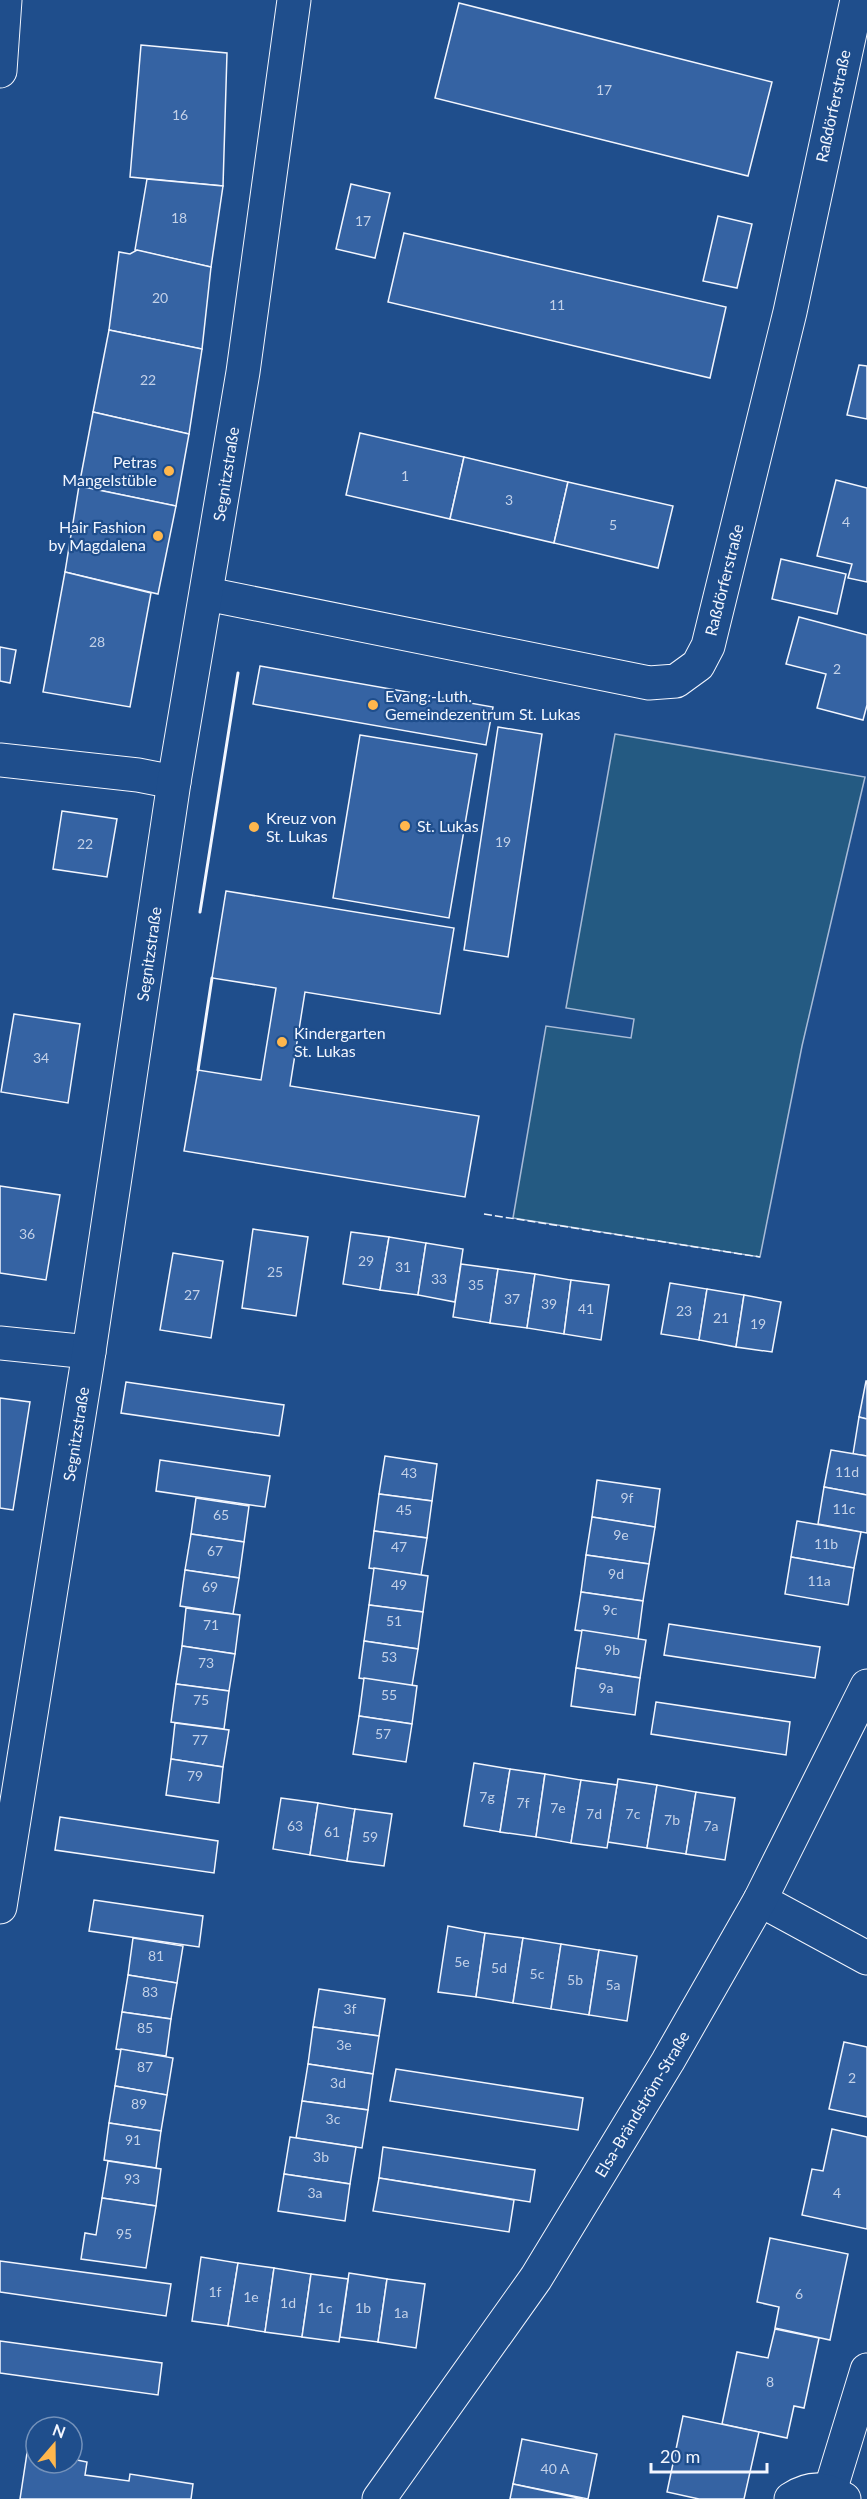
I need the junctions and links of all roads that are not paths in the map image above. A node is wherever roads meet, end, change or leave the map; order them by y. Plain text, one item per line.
1 (5, 0) edge
2 (294, 0) edge
3 (857, 0) edge
4 (0, 71) edge
5 (207, 594) junction
6 (0, 760) edge
7 (174, 782) junction
8 (0, 1343) edge
9 (89, 1352) junction
10 (867, 1686) edge
11 (8, 1804) edge
12 (760, 1900) junction
13 (0, 1907) edge
14 (867, 1958) edge
15 (867, 2370) edge
16 (837, 2495) edge
17 (379, 2499) edge
18 (791, 2499) edge

1 - 4 street
2 - 5 street, Segnitzstraße
3 - 5 street, Raßdörferstraße
5 - 7 street, Segnitzstraße
6 - 7 street
7 - 9 street, Segnitzstraße
8 - 9 street
9 - 11 street, Segnitzstraße
10 - 12 street, Elsa-Brändström-Straße
11 - 13 street, Segnitzstraße
12 - 14 street
12 - 17 street, Elsa-Brändström-Straße
15 - 16 street
16 - 18 street

